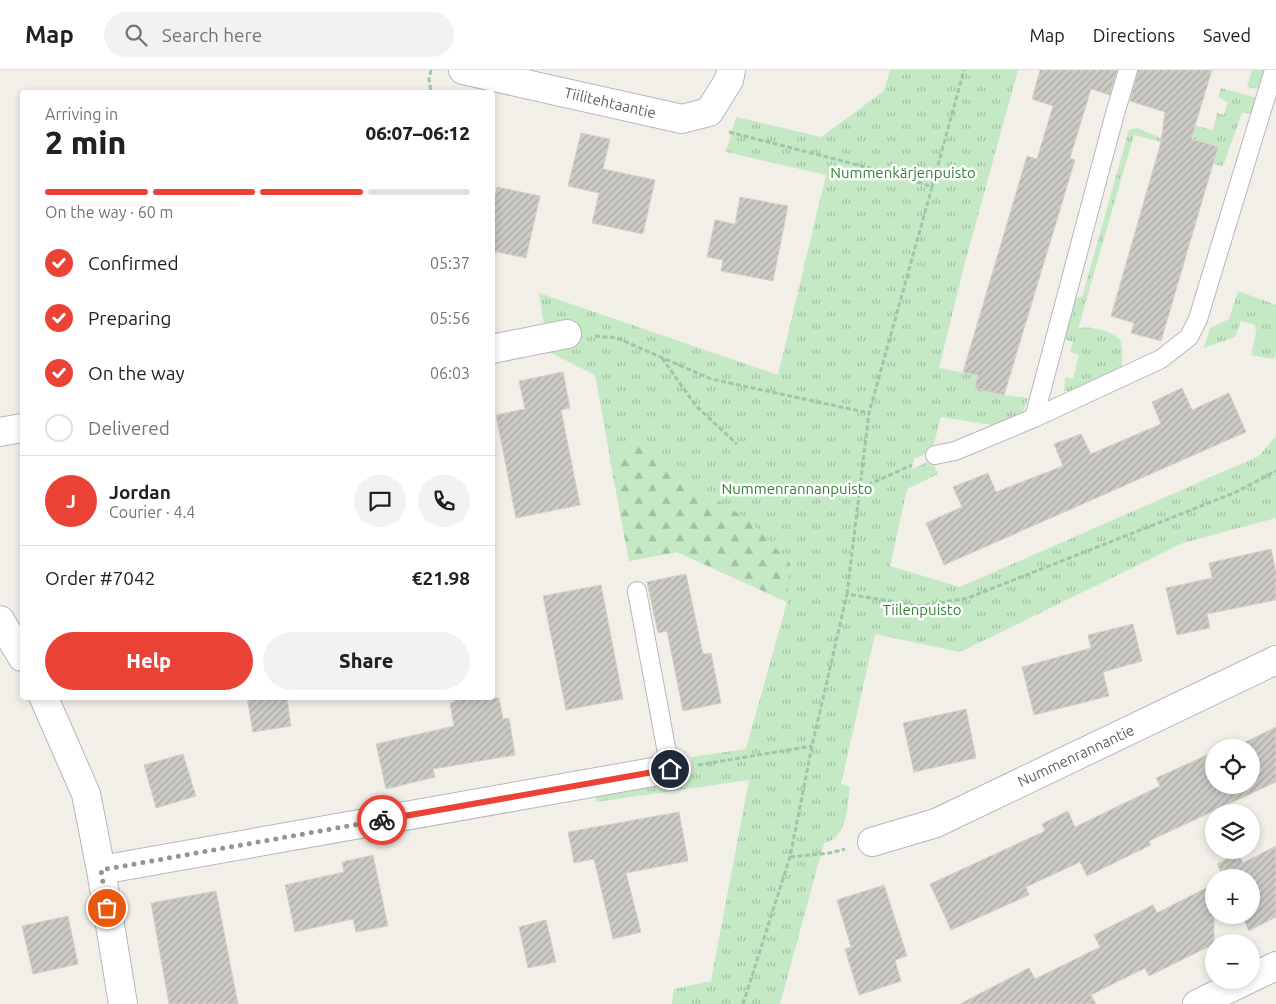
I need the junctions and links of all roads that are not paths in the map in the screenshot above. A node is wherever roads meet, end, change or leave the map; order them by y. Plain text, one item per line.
1 (463, 70) edge
2 (732, 70) edge
3 (1128, 70) edge
4 (1274, 70) edge
5 (567, 334) road end
6 (495, 348) edge
7 (1034, 418) junction
8 (20, 428) edge
9 (0, 432) edge
10 (936, 455) road end
11 (637, 591) dead end
12 (0, 620) edge
13 (20, 654) edge
14 (1276, 660) edge
15 (45, 700) edge
16 (670, 769) joint
17 (872, 842) road end
18 (101, 870) junction
19 (1276, 966) edge
20 (1260, 974) edge
21 (1228, 989) edge
22 (123, 1004) edge
23 (1197, 1004) edge

1 - 2 street, Tiilitehtaantie
3 - 7 lane
4 - 7 lane
5 - 6 street
7 - 10 lane
8 - 9 street
11 - 16 lane
12 - 13 street
14 - 17 street, Nummenrannantie
15 - 18 street
16 - 18 street
18 - 22 street
19 - 20 street
21 - 23 street

